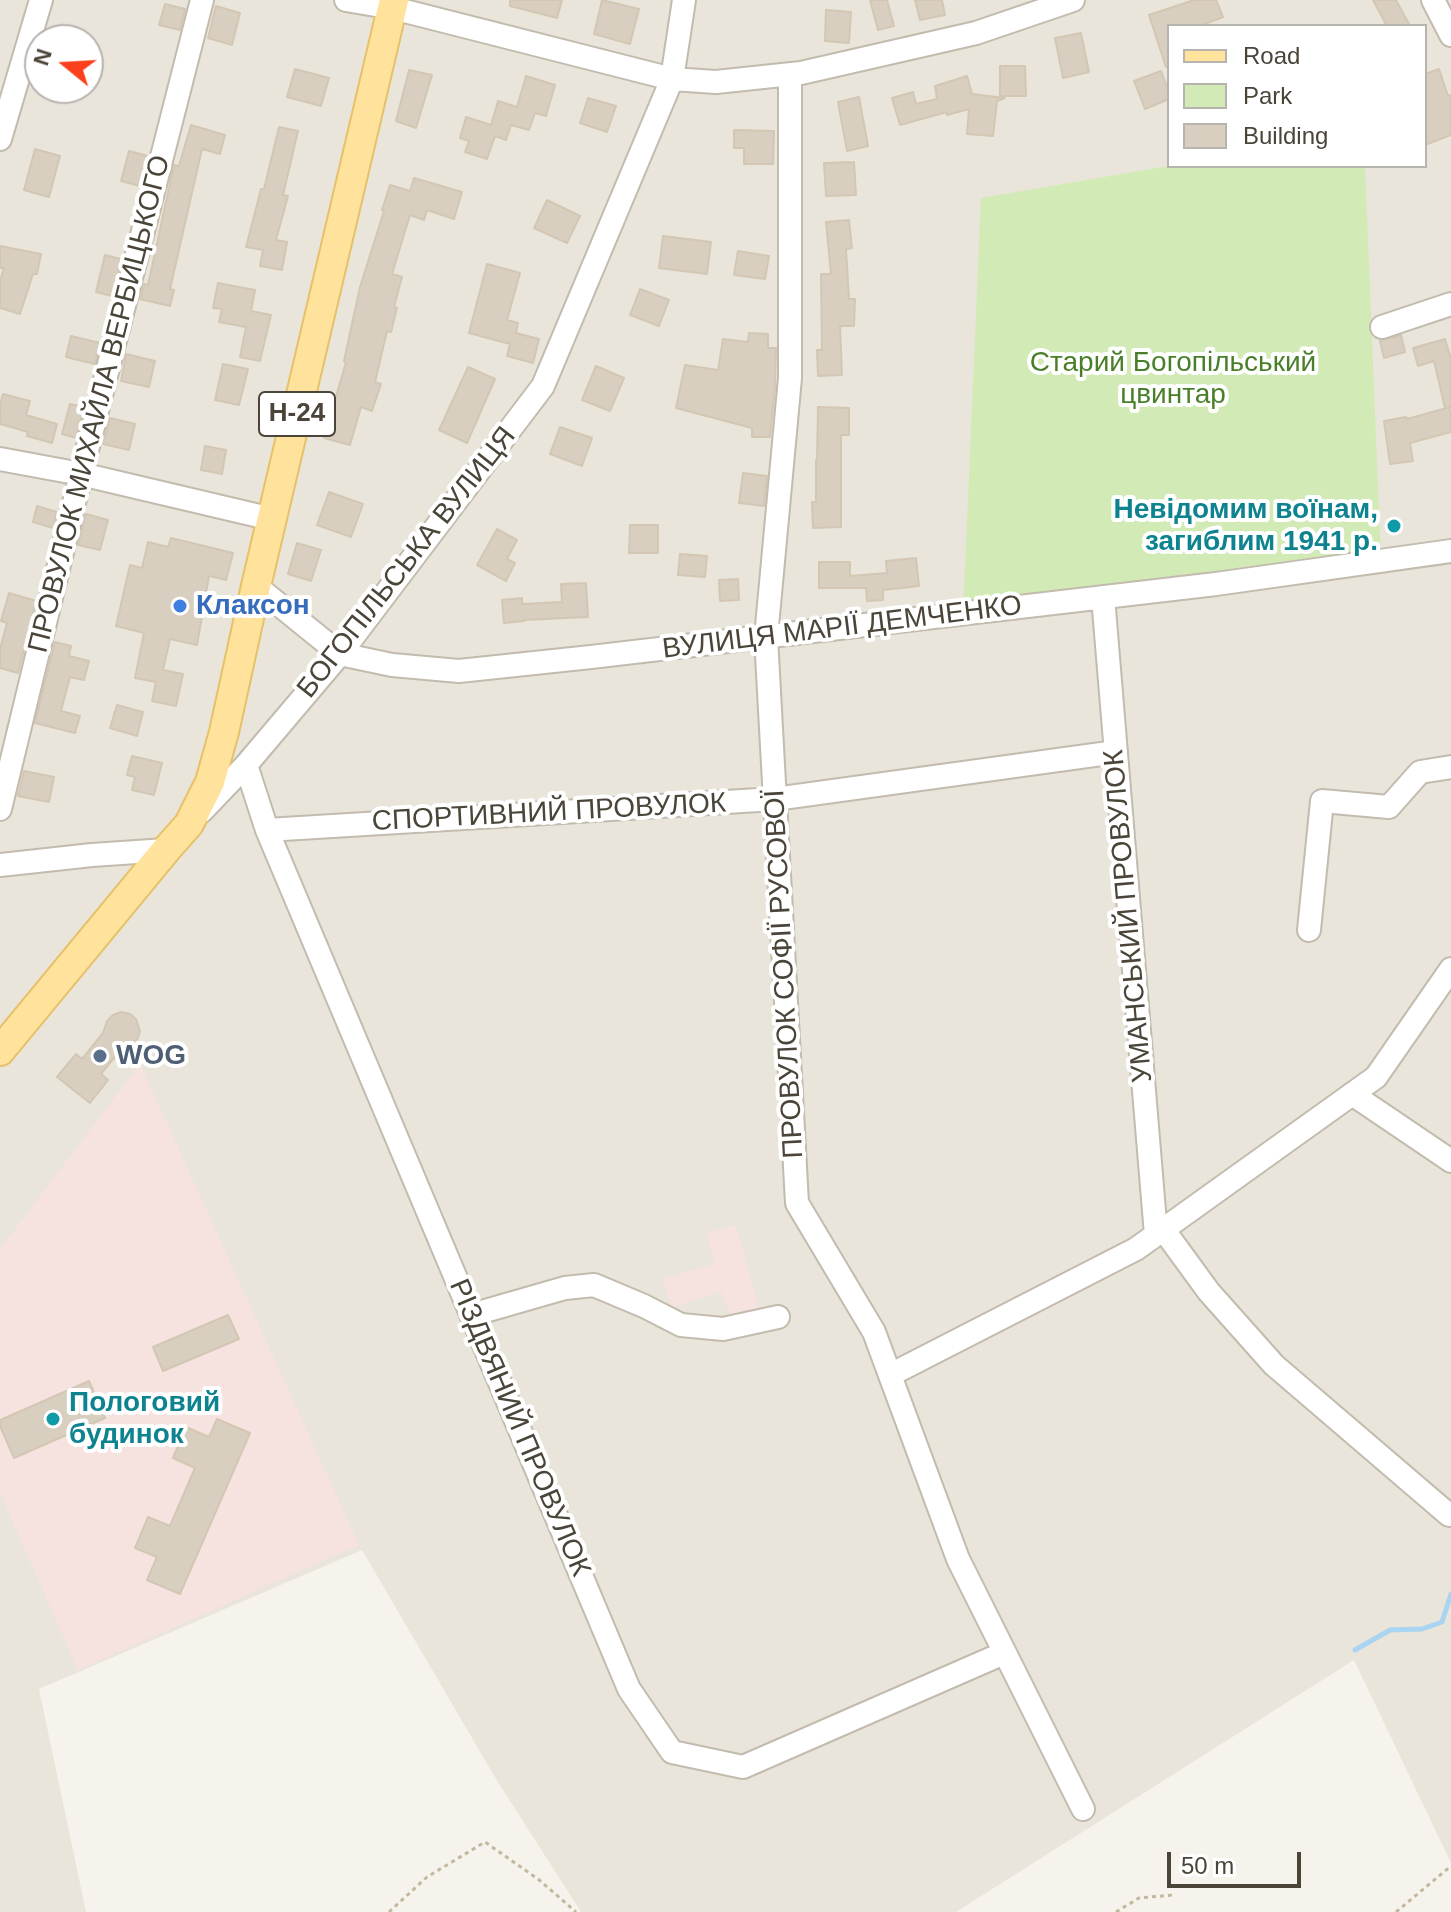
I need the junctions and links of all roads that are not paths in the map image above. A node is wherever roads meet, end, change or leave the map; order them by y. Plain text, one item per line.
1 (41, 0) edge
2 (202, 0) edge
3 (346, 0) edge
4 (684, 0) edge
5 (1073, 0) edge
6 (1433, 0) edge
7 (394, 4) edge
8 (1451, 35) edge
9 (790, 75) junction
10 (672, 79) junction
11 (0, 139) edge
12 (1451, 304) edge
13 (1382, 327) dead end
14 (0, 459) edge
15 (81, 474) junction
16 (272, 519) junction
17 (1451, 551) edge
18 (256, 586) junction
19 (1103, 597) junction
20 (766, 637) junction
21 (340, 654) junction
22 (1116, 752) junction
23 (246, 765) junction
24 (1451, 767) edge
25 (775, 799) junction
26 (0, 809) edge
27 (189, 824) junction
28 (267, 830) junction
29 (166, 850) junction
30 (0, 865) edge
31 (1309, 930) dead end
32 (1451, 969) edge
33 (0, 1051) edge
34 (1352, 1094) junction
35 (1451, 1161) edge
36 (1160, 1232) junction
37 (471, 1315) junction
38 (778, 1317) dead end
39 (890, 1375) junction
40 (1449, 1515) dead end
41 (1004, 1653) junction
42 (1083, 1809) dead end

1 - 11 street
2 - 15 street, ПРОВУЛОК МИХАЙЛА ВЕРБИЦЬКОГО
3 - 7 street
4 - 10 street, БОГОПІЛЬСЬКА ВУЛИЦЯ
5 - 9 street
6 - 8 street
7 - 10 street
7 - 16 main road, Н-24
9 - 10 street
9 - 20 street, ПРОВУЛОК СОФІЇ РУСОВОЇ
10 - 21 street, БОГОПІЛЬСЬКА ВУЛИЦЯ
12 - 13 street
14 - 15 street
15 - 16 street
15 - 26 street, ПРОВУЛОК МИХАЙЛА ВЕРБИЦЬКОГО
16 - 18 main road, Н-24
17 - 19 street, ВУЛИЦЯ МАРІЇ ДЕМЧЕНКО
18 - 21 street, ВУЛИЦЯ МАРІЇ ДЕМЧЕНКО
18 - 27 main road, Н-24
19 - 20 street, ВУЛИЦЯ МАРІЇ ДЕМЧЕНКО
19 - 22 street, УМАНСЬКИЙ ПРОВУЛОК
20 - 21 street, ВУЛИЦЯ МАРІЇ ДЕМЧЕНКО
20 - 25 street, ПРОВУЛОК СОФІЇ РУСОВОЇ
21 - 23 street, БОГОПІЛЬСЬКА ВУЛИЦЯ
22 - 25 street, СПОРТИВНИЙ ПРОВУЛОК
22 - 36 street, УМАНСЬКИЙ ПРОВУЛОК
23 - 27 street, БОГОПІЛЬСЬКА ВУЛИЦЯ
23 - 28 street, РІЗДВЯНИЙ ПРОВУЛОК
24 - 31 street
25 - 28 street, СПОРТИВНИЙ ПРОВУЛОК
25 - 39 street, ПРОВУЛОК СОФІЇ РУСОВОЇ
27 - 29 main road, БОГОПІЛЬСЬКА ВУЛИЦЯ / Н-24
28 - 37 street, РІЗДВЯНИЙ ПРОВУЛОК
29 - 30 street
29 - 33 main road, БОГОПІЛЬСЬКА ВУЛИЦЯ / Н-24
32 - 34 street
34 - 35 street
34 - 36 street
36 - 39 street
36 - 40 street
37 - 38 street
37 - 41 street, РІЗДВЯНИЙ ПРОВУЛОК
39 - 41 street, ПРОВУЛОК СОФІЇ РУСОВОЇ
41 - 42 street, ПРОВУЛОК СОФІЇ РУСОВОЇ

